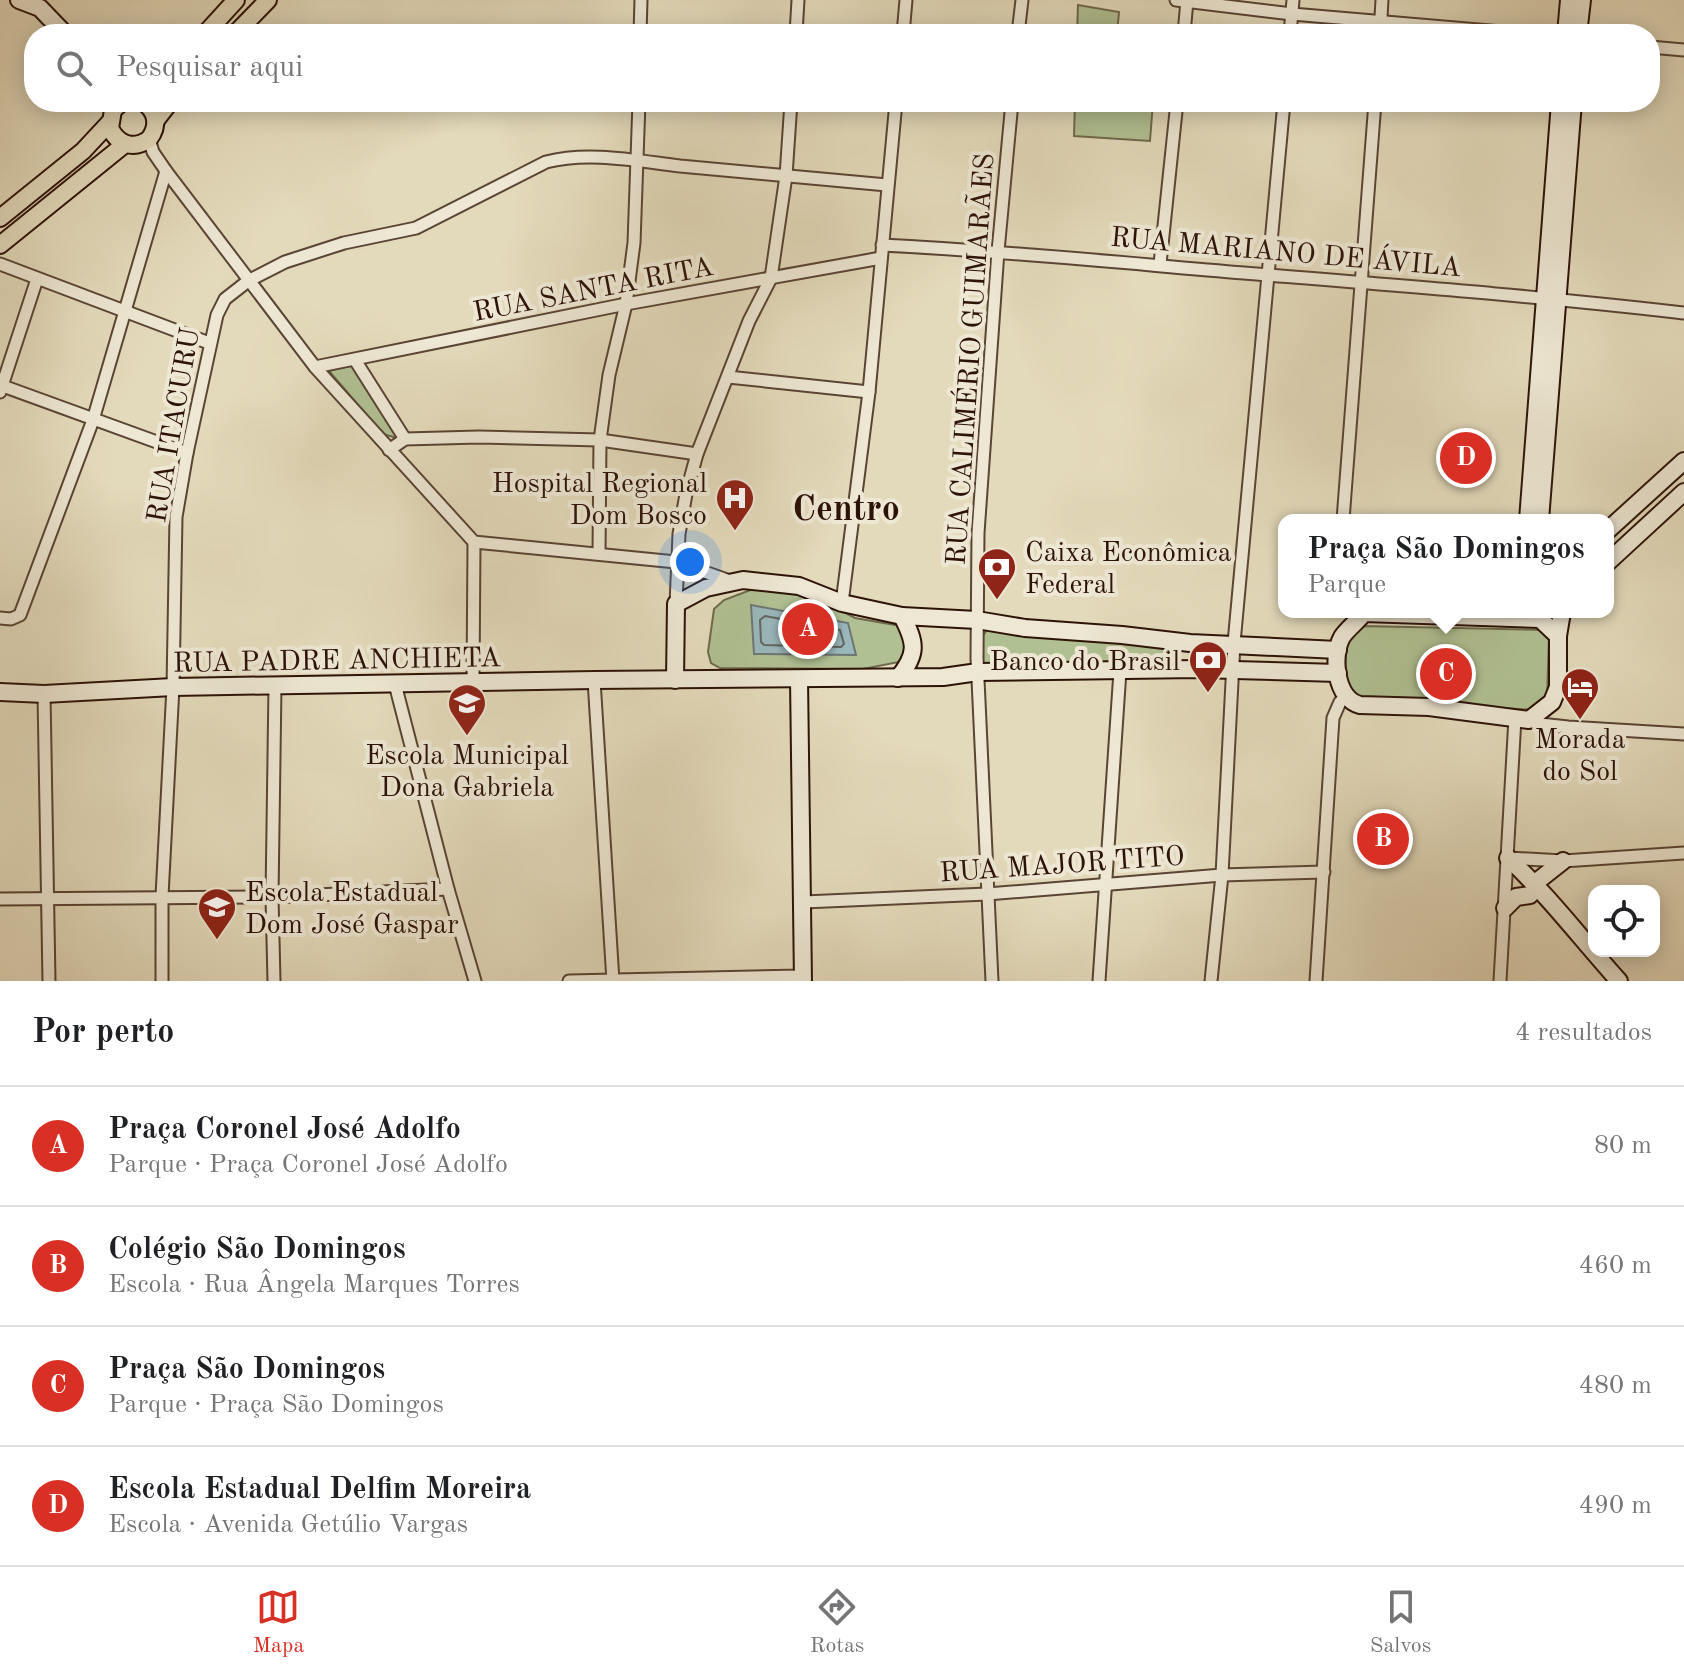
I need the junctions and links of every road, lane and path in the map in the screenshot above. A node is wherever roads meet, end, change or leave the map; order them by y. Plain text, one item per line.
1 (19, 0) edge
2 (236, 0) edge
3 (268, 0) edge
4 (641, 0) edge
5 (798, 0) edge
6 (906, 0) edge
7 (1022, 0) edge
8 (1176, 0) edge
9 (1187, 0) edge
10 (1293, 0) edge
11 (1382, 0) edge
12 (1569, 0) edge
13 (1582, 0) edge
14 (1292, 14) junction
15 (1381, 20) junction
16 (55, 24) edge
17 (214, 24) edge
18 (245, 24) edge
19 (640, 24) edge
20 (797, 24) edge
21 (904, 24) edge
22 (1019, 24) edge
23 (1185, 24) edge
24 (1291, 24) edge
25 (1381, 24) edge
26 (1423, 24) edge
27 (1567, 24) edge
28 (1579, 24) edge
29 (1660, 49) edge
30 (1684, 53) edge
31 (114, 112) edge
32 (152, 112) edge
33 (162, 112) edge
34 (639, 112) edge
35 (790, 112) edge
36 (895, 112) edge
37 (1011, 112) edge
38 (1176, 112) edge
39 (1283, 112) edge
40 (1374, 112) edge
41 (1559, 112) edge
42 (1572, 112) edge
43 (156, 120) junction
44 (110, 122) junction
45 (149, 139) junction
46 (125, 144) junction
47 (637, 161) junction
48 (166, 171) junction
49 (786, 176) junction
50 (887, 185) junction
51 (0, 218) edge
52 (0, 245) edge
53 (998, 251) junction
54 (882, 252) junction
55 (0, 264) edge
56 (1160, 264) junction
57 (1267, 275) junction
58 (771, 278) junction
59 (37, 279) junction
60 (248, 281) junction
61 (1362, 281) junction
62 (1550, 298) junction
63 (626, 304) junction
64 (124, 312) junction
65 (1684, 313) edge
66 (209, 343) junction
67 (355, 360) junction
68 (315, 367) junction
69 (728, 377) junction
70 (1, 388) edge
71 (869, 392) junction
72 (93, 420) junction
73 (405, 439) junction
74 (600, 440) junction
75 (389, 450) junction
76 (187, 453) junction
77 (697, 454) junction
78 (1684, 461) edge
79 (1684, 492) edge
80 (1343, 514) edge
81 (1529, 514) edge
82 (1540, 514) edge
83 (1614, 525) edge
84 (474, 542) junction
85 (1614, 550) edge
86 (599, 554) junction
87 (676, 562) junction
88 (730, 581) junction
89 (842, 603) junction
90 (676, 604) junction
91 (902, 616) junction
92 (0, 618) edge
93 (1358, 618) edge
94 (1532, 618) edge
95 (1550, 618) edge
96 (1561, 618) edge
97 (977, 620) junction
98 (1558, 636) junction
99 (1234, 643) junction
100 (1338, 650) junction
101 (1234, 669) junction
102 (1120, 671) junction
103 (978, 672) junction
104 (1338, 673) junction
105 (898, 678) junction
106 (799, 679) junction
107 (594, 680) junction
108 (675, 680) junction
109 (473, 682) junction
110 (395, 684) junction
111 (275, 686) junction
112 (173, 687) junction
113 (0, 692) edge
114 (44, 694) junction
115 (1346, 697) junction
116 (1522, 719) junction
117 (1684, 734) edge
118 (1684, 853) edge
119 (1563, 861) junction
120 (1508, 863) junction
121 (1324, 872) junction
122 (1222, 875) junction
123 (1105, 884) junction
124 (448, 889) junction
125 (1533, 889) junction
126 (987, 894) junction
127 (162, 896) junction
128 (272, 897) junction
129 (48, 898) junction
130 (0, 899) edge
131 (804, 902) junction
132 (1505, 908) junction
133 (803, 978) edge
134 (49, 981) edge
135 (162, 981) edge
136 (274, 981) edge
137 (475, 981) edge
138 (569, 981) edge
139 (613, 981) edge
140 (992, 981) edge
141 (1099, 981) edge
142 (1211, 981) edge
143 (1316, 981) edge
144 (1500, 981) edge
145 (1619, 981) edge

1 - 16 main road
2 - 17 main road
3 - 18 main road
4 - 19 street
5 - 20 street
6 - 21 street
7 - 22 street
8 - 9 street
9 - 14 street
9 - 23 street
10 - 14 street
11 - 15 street
12 - 27 main road
13 - 28 main road
14 - 15 street
14 - 24 street
15 - 25 street
15 - 26 street
29 - 30 street
31 - 44 main road
32 - 43 main road
33 - 43 main road
34 - 47 street
35 - 49 street
36 - 50 street
37 - 53 street, RUA CALIMÉRIO GUIMARÃES
38 - 56 street
39 - 57 street
40 - 61 street
41 - 62 main road
42 - 62 main road
43 - 45 main road
44 - 46 main road
44 - 51 main road
45 - 46 main road
45 - 48 street
46 - 52 main road
47 - 49 street
47 - 60 street
47 - 63 street
48 - 60 street
48 - 64 street
49 - 50 street
49 - 58 street
50 - 54 street
53 - 54 street, RUA MARIANO DE ÁVILA
53 - 56 street, RUA MARIANO DE ÁVILA
53 - 97 street, RUA CALIMÉRIO GUIMARÃES
54 - 58 street, RUA SANTA RITA
54 - 71 street
55 - 59 street
56 - 57 street, RUA MARIANO DE ÁVILA
57 - 61 street, RUA MARIANO DE ÁVILA
57 - 99 street
58 - 63 street, RUA SANTA RITA
58 - 69 street
59 - 64 street
59 - 70 street
60 - 66 street, RUA ITACURU
60 - 68 street
61 - 62 street, RUA MARIANO DE ÁVILA
61 - 80 street
62 - 65 street, RUA MARIANO DE ÁVILA
62 - 81 main road
62 - 82 main road
63 - 67 street, RUA SANTA RITA
63 - 74 street
64 - 66 street
64 - 72 street
66 - 76 street, RUA ITACURU
67 - 68 street, RUA SANTA RITA
67 - 73 street
68 - 75 street
69 - 71 street
69 - 77 street
70 - 72 street
71 - 89 street
72 - 76 street
72 - 92 street
73 - 74 street
73 - 75 street
74 - 77 street
74 - 86 street
75 - 84 street
76 - 112 street, RUA ITACURU
77 - 87 street
78 - 83 main road
79 - 85 main road
84 - 86 street
84 - 109 street
86 - 87 street
87 - 88 street
87 - 90 street
88 - 89 main road
88 - 90 main road
89 - 91 main road
90 - 108 main road
91 - 97 main road
91 - 105 main road
93 - 100 main road
94 - 98 main road
95 - 98 main road
96 - 98 main road
97 - 99 main road
97 - 103 street, RUA CALIMÉRIO GUIMARÃES
98 - 116 main road
99 - 100 main road
99 - 101 street
100 - 104 main road
101 - 102 main road, RUA PADRE ANCHIETA
101 - 104 main road, RUA PADRE ANCHIETA
101 - 122 street
102 - 103 main road, RUA PADRE ANCHIETA
102 - 123 street
103 - 105 main road, RUA PADRE ANCHIETA
103 - 126 street, RUA CALIMÉRIO GUIMARÃES
104 - 115 main road
105 - 106 main road, RUA PADRE ANCHIETA
106 - 108 main road, RUA PADRE ANCHIETA
106 - 131 main road
107 - 108 main road, RUA PADRE ANCHIETA
107 - 109 main road, RUA PADRE ANCHIETA
107 - 139 street
109 - 110 main road, RUA PADRE ANCHIETA
110 - 111 main road, RUA PADRE ANCHIETA
110 - 124 street
111 - 112 main road, RUA PADRE ANCHIETA
111 - 128 street
112 - 114 main road, RUA PADRE ANCHIETA
112 - 127 street, RUA ITACURU
113 - 114 main road, RUA PADRE ANCHIETA
114 - 129 street
115 - 116 main road
115 - 121 street
116 - 117 street
116 - 120 street
118 - 119 street
119 - 120 street
119 - 125 main road
120 - 125 main road
120 - 132 street
121 - 122 street, RUA MAJOR TITO
121 - 143 street
122 - 123 street, RUA MAJOR TITO
122 - 142 street
123 - 126 street, RUA MAJOR TITO
123 - 141 street
124 - 128 street
124 - 137 street
125 - 132 main road
125 - 145 main road
126 - 131 street, RUA MAJOR TITO
126 - 140 street, RUA CALIMÉRIO GUIMARÃES
127 - 128 street
127 - 129 street
127 - 135 street, RUA ITACURU
128 - 136 street
129 - 130 street
129 - 134 street
131 - 133 main road
132 - 144 street
133 - 139 street
138 - 139 street

